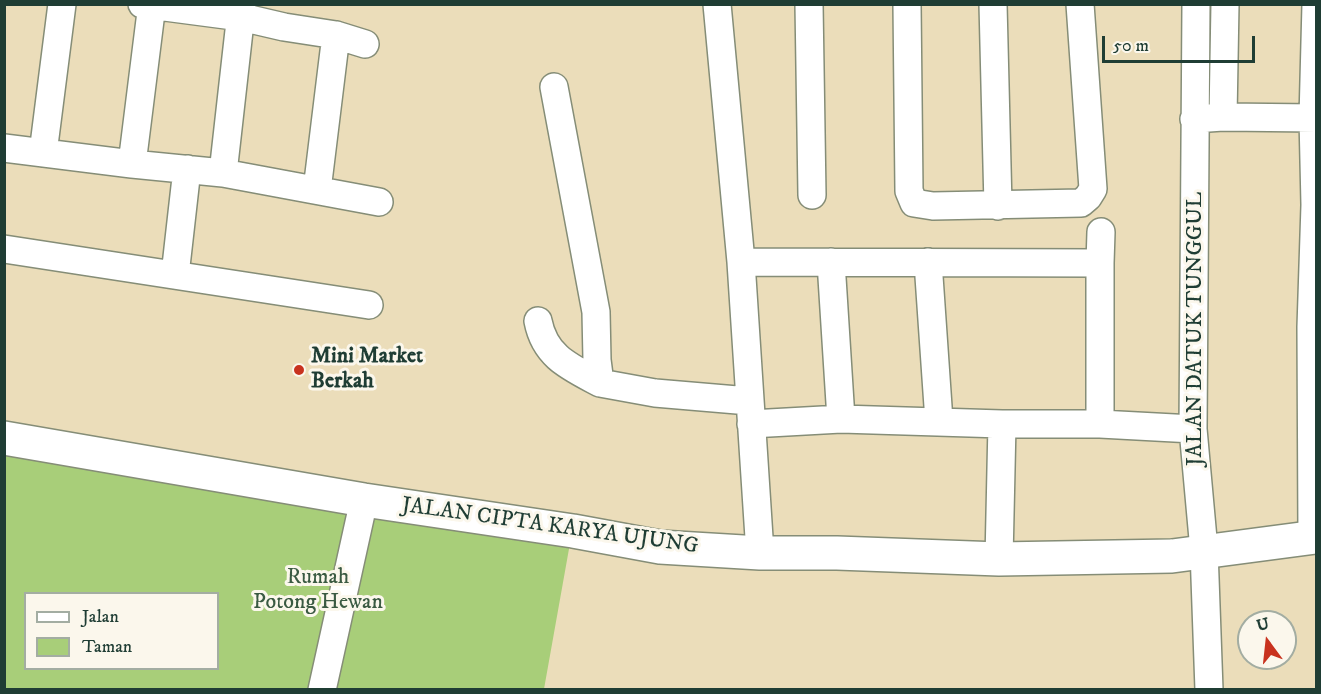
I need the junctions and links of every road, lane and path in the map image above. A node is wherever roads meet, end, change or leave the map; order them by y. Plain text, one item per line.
1 (62, 4) edge
2 (717, 4) edge
3 (809, 4) edge
4 (907, 4) edge
5 (993, 4) edge
6 (1080, 4) edge
7 (1196, 4) edge
8 (1226, 4) edge
9 (1316, 4) edge
10 (149, 5) edge
11 (242, 11) edge
12 (1316, 25) edge
13 (336, 35) junction
14 (365, 45) dead end
15 (554, 87) dead end
16 (1223, 117) junction
17 (1315, 118) edge
18 (1194, 119) junction
19 (4, 148) edge
20 (43, 153) junction
21 (132, 164) junction
22 (187, 169) junction
23 (223, 173) junction
24 (317, 190) junction
25 (812, 195) dead end
26 (379, 202) dead end
27 (1316, 204) edge
28 (998, 206) junction
29 (1101, 232) dead end
30 (1315, 242) edge
31 (4, 249) edge
32 (741, 262) junction
33 (831, 262) junction
34 (928, 262) junction
35 (1100, 263) junction
36 (175, 275) junction
37 (369, 304) dead end
38 (538, 321) dead end
39 (1314, 327) edge
40 (600, 383) junction
41 (750, 413) junction
42 (841, 418) junction
43 (939, 421) junction
44 (1002, 424) junction
45 (1100, 424) junction
46 (1193, 429) junction
47 (1314, 429) edge
48 (4, 438) edge
49 (364, 500) junction
50 (1314, 537) edge
51 (1204, 550) junction
52 (760, 553) junction
53 (999, 559) junction
54 (322, 690) edge
55 (1209, 690) edge

1 - 20 street
2 - 32 street
3 - 25 street
4 - 28 street
5 - 28 street
6 - 28 street
7 - 18 street, JALAN DATUK TUNGGUL
8 - 16 street
9 - 12 street
10 - 11 street
10 - 21 street
11 - 13 street
11 - 23 street
12 - 17 street
13 - 14 street
13 - 24 street
15 - 40 street
16 - 17 street
16 - 18 street
17 - 27 street
18 - 46 street, JALAN DATUK TUNGGUL
19 - 20 street
20 - 21 street
21 - 22 street
22 - 23 street
22 - 36 street
23 - 24 street
24 - 26 street
27 - 30 street
29 - 35 street
30 - 39 street
31 - 36 street
32 - 33 street
32 - 41 street
33 - 34 street
33 - 42 street
34 - 35 street
34 - 43 street
35 - 45 street
36 - 37 street
38 - 40 street
39 - 47 street
40 - 41 street
41 - 42 street
41 - 52 street
42 - 43 street
43 - 44 street
44 - 45 street
44 - 53 street
45 - 46 street
46 - 51 street, JALAN DATUK TUNGGUL
47 - 50 street
48 - 49 main road, JALAN CIPTA KARYA UJUNG
49 - 52 main road, JALAN CIPTA KARYA UJUNG
49 - 54 street
50 - 51 main road, JALAN CIPTA KARYA UJUNG
51 - 53 main road, JALAN CIPTA KARYA UJUNG
51 - 55 street, JALAN DATUK TUNGGUL
52 - 53 main road, JALAN CIPTA KARYA UJUNG

